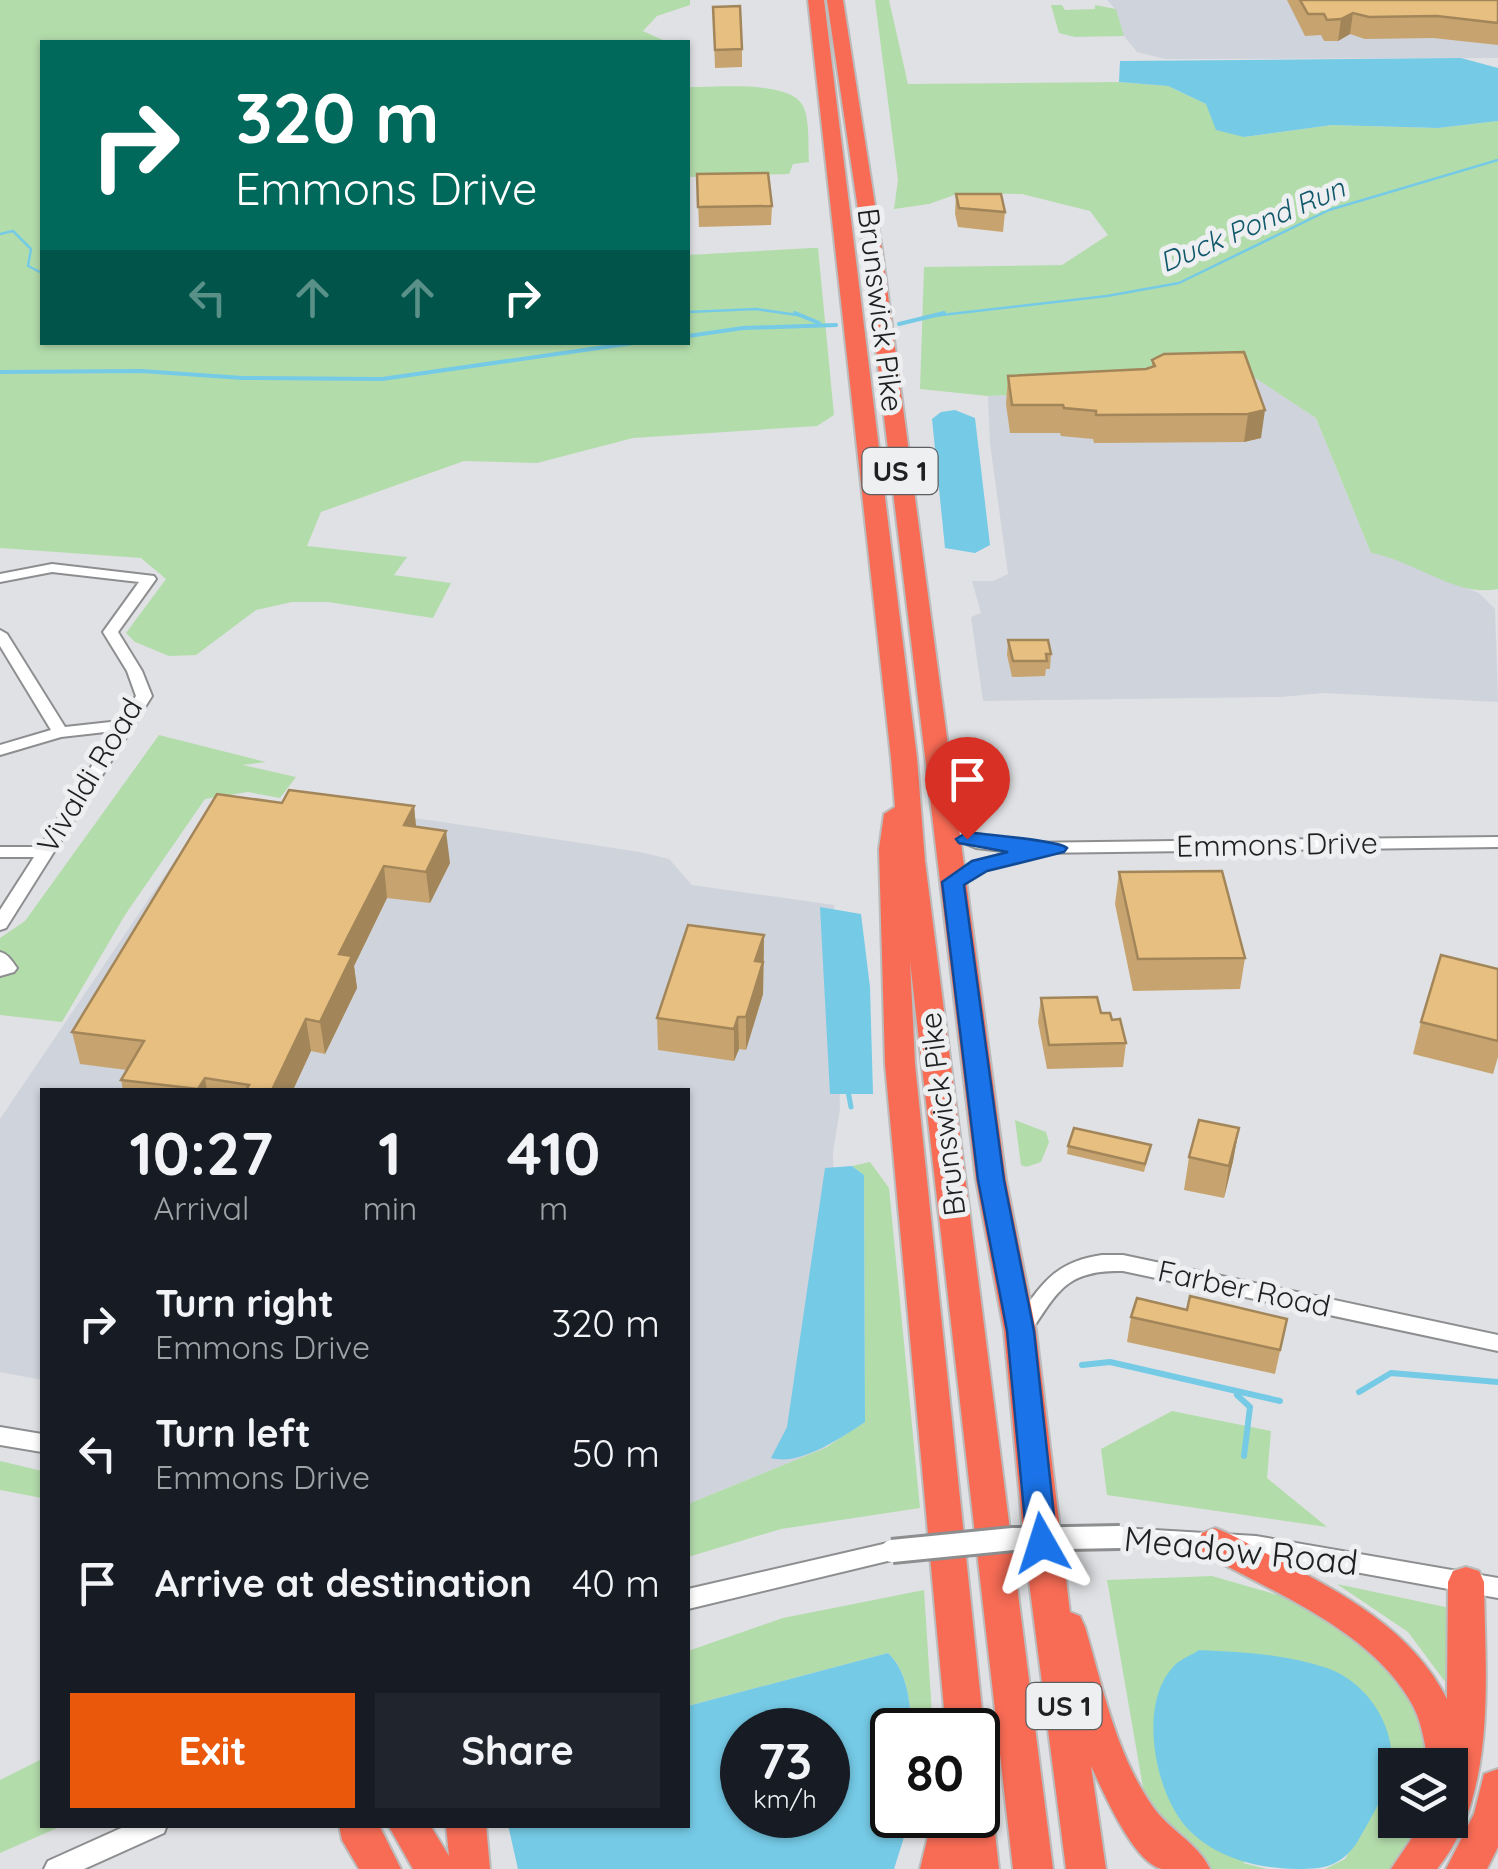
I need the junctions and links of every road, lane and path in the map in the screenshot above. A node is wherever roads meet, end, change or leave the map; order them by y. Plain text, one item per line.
1 (816, 0) edge
2 (835, 0) edge
3 (848, 0) edge
4 (846, 60) junction
5 (0, 578) edge
6 (0, 634) edge
7 (7, 660) edge
8 (128, 724) junction
9 (60, 732) junction
10 (0, 750) edge
11 (904, 758) junction
12 (946, 829) junction
13 (1498, 842) edge
14 (1056, 848) junction
15 (0, 852) edge
16 (44, 852) junction
17 (953, 882) junction
18 (0, 924) edge
19 (1020, 1331) junction
20 (1498, 1344) edge
21 (0, 1436) edge
22 (40, 1443) edge
23 (1042, 1543) junction
24 (1215, 1543) junction
25 (1482, 1585) edge
26 (690, 1599) edge
27 (962, 1708) edge
28 (1445, 1748) edge
29 (1465, 1748) edge
30 (1498, 1786) edge
31 (149, 1828) edge
32 (410, 1828) edge
33 (466, 1828) edge
34 (948, 1838) edge
35 (976, 1838) edge
36 (1436, 1838) edge
37 (57, 1869) edge
38 (435, 1869) edge
39 (470, 1869) edge
40 (940, 1869) edge
41 (978, 1869) edge
42 (1033, 1869) edge
43 (1086, 1869) edge
44 (1190, 1869) edge
45 (1411, 1869) edge
46 (1466, 1869) edge

1 - 11 highway, Brunswick Pike / US 1
2 - 4 highway, Brunswick Pike / US 1
3 - 4 highway
4 - 12 highway, Brunswick Pike / US 1
5 - 8 street, Vivaldi Road
6 - 7 street
7 - 9 street
8 - 9 street
8 - 16 street, Vivaldi Road
9 - 10 street
11 - 27 highway
11 - 42 highway, Brunswick Pike / US 1
12 - 14 street, Emmons Drive
12 - 17 highway, Brunswick Pike / US 1
13 - 14 street, Emmons Drive
14 - 17 street, Emmons Drive
15 - 16 street
16 - 18 street, Vivaldi Road
17 - 19 highway, Brunswick Pike / US 1
19 - 20 street, Farber Road
19 - 23 highway, Brunswick Pike / US 1
21 - 22 street
23 - 43 highway, Brunswick Pike / US 1
23 - 44 highway
24 - 25 street, Meadow Road
24 - 26 street, Meadow Road, bridge
24 - 28 highway
25 - 29 highway
30 - 46 highway
31 - 37 street
32 - 38 highway
33 - 39 highway
34 - 40 highway
35 - 41 highway
36 - 45 highway

